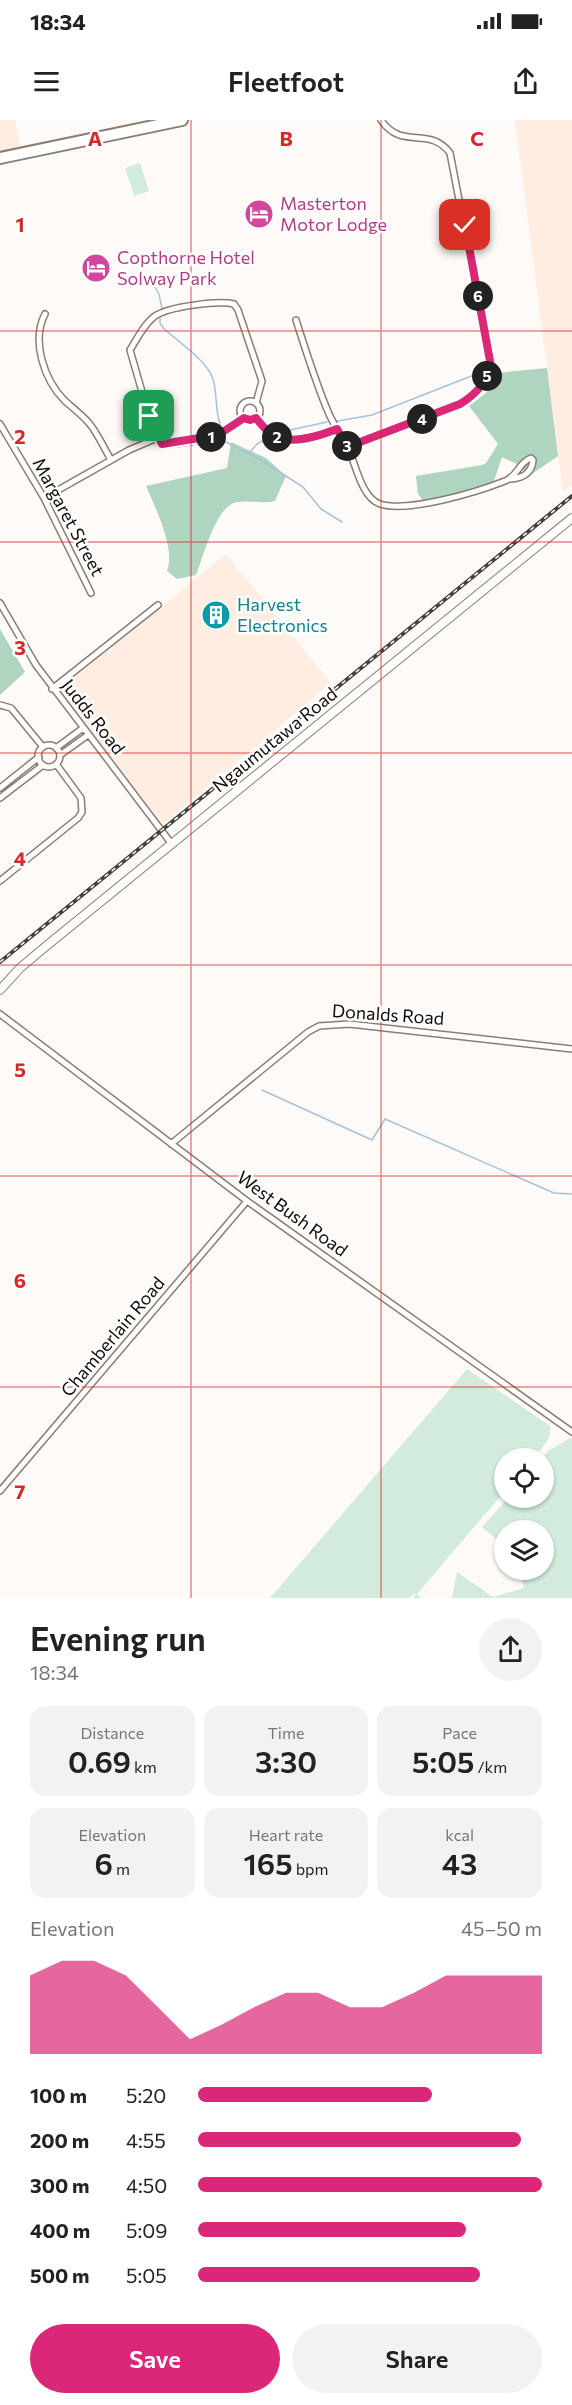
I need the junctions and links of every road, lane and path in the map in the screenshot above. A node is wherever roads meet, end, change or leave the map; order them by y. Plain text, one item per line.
1 (182, 120) edge
2 (381, 120) edge
3 (0, 158) edge
4 (45, 314) dead end
5 (296, 320) dead end
6 (256, 403) junction
7 (244, 418) junction
8 (256, 418) junction
9 (0, 424) edge
10 (337, 429) junction
11 (157, 438) junction
12 (347, 447) junction
13 (111, 460) junction
14 (511, 479) junction
15 (44, 498) junction
16 (572, 518) edge
17 (91, 593) dead end
18 (0, 603) edge
19 (158, 604) dead end
20 (52, 689) junction
21 (0, 705) edge
22 (83, 728) junction
23 (88, 735) junction
24 (43, 747) junction
25 (56, 748) junction
26 (60, 755) junction
27 (39, 757) junction
28 (56, 764) junction
29 (43, 765) junction
30 (0, 788) edge
31 (0, 797) edge
32 (171, 843) junction
33 (0, 881) edge
34 (0, 990) edge
35 (0, 1014) edge
36 (572, 1049) edge
37 (171, 1144) junction
38 (248, 1201) junction
39 (572, 1432) edge
40 (0, 1491) edge

1 - 3 highway
2 - 12 street
4 - 13 street
5 - 10 street
6 - 7 street
6 - 8 street
6 - 11 street
7 - 8 street
7 - 11 street
8 - 10 street
9 - 15 street, Margaret Street
10 - 12 street
11 - 13 street
12 - 14 street
13 - 15 street
14 - 14 street
15 - 17 street, Margaret Street
16 - 32 main road, Ngaumutawa Road
18 - 20 street, Judds Road
19 - 20 street
20 - 22 street, Judds Road
21 - 24 street
22 - 23 street, Judds Road
22 - 25 street
23 - 26 street
23 - 32 street, Judds Road
24 - 25 street
24 - 27 street
25 - 26 street
26 - 28 street
27 - 29 street
27 - 30 street
28 - 29 street
28 - 33 street
29 - 31 street
32 - 34 main road, Ngaumutawa Road
35 - 37 street, West Bush Road
36 - 37 street, Donalds Road
37 - 38 street, West Bush Road
38 - 39 street, West Bush Road
38 - 40 street, Chamberlain Road

